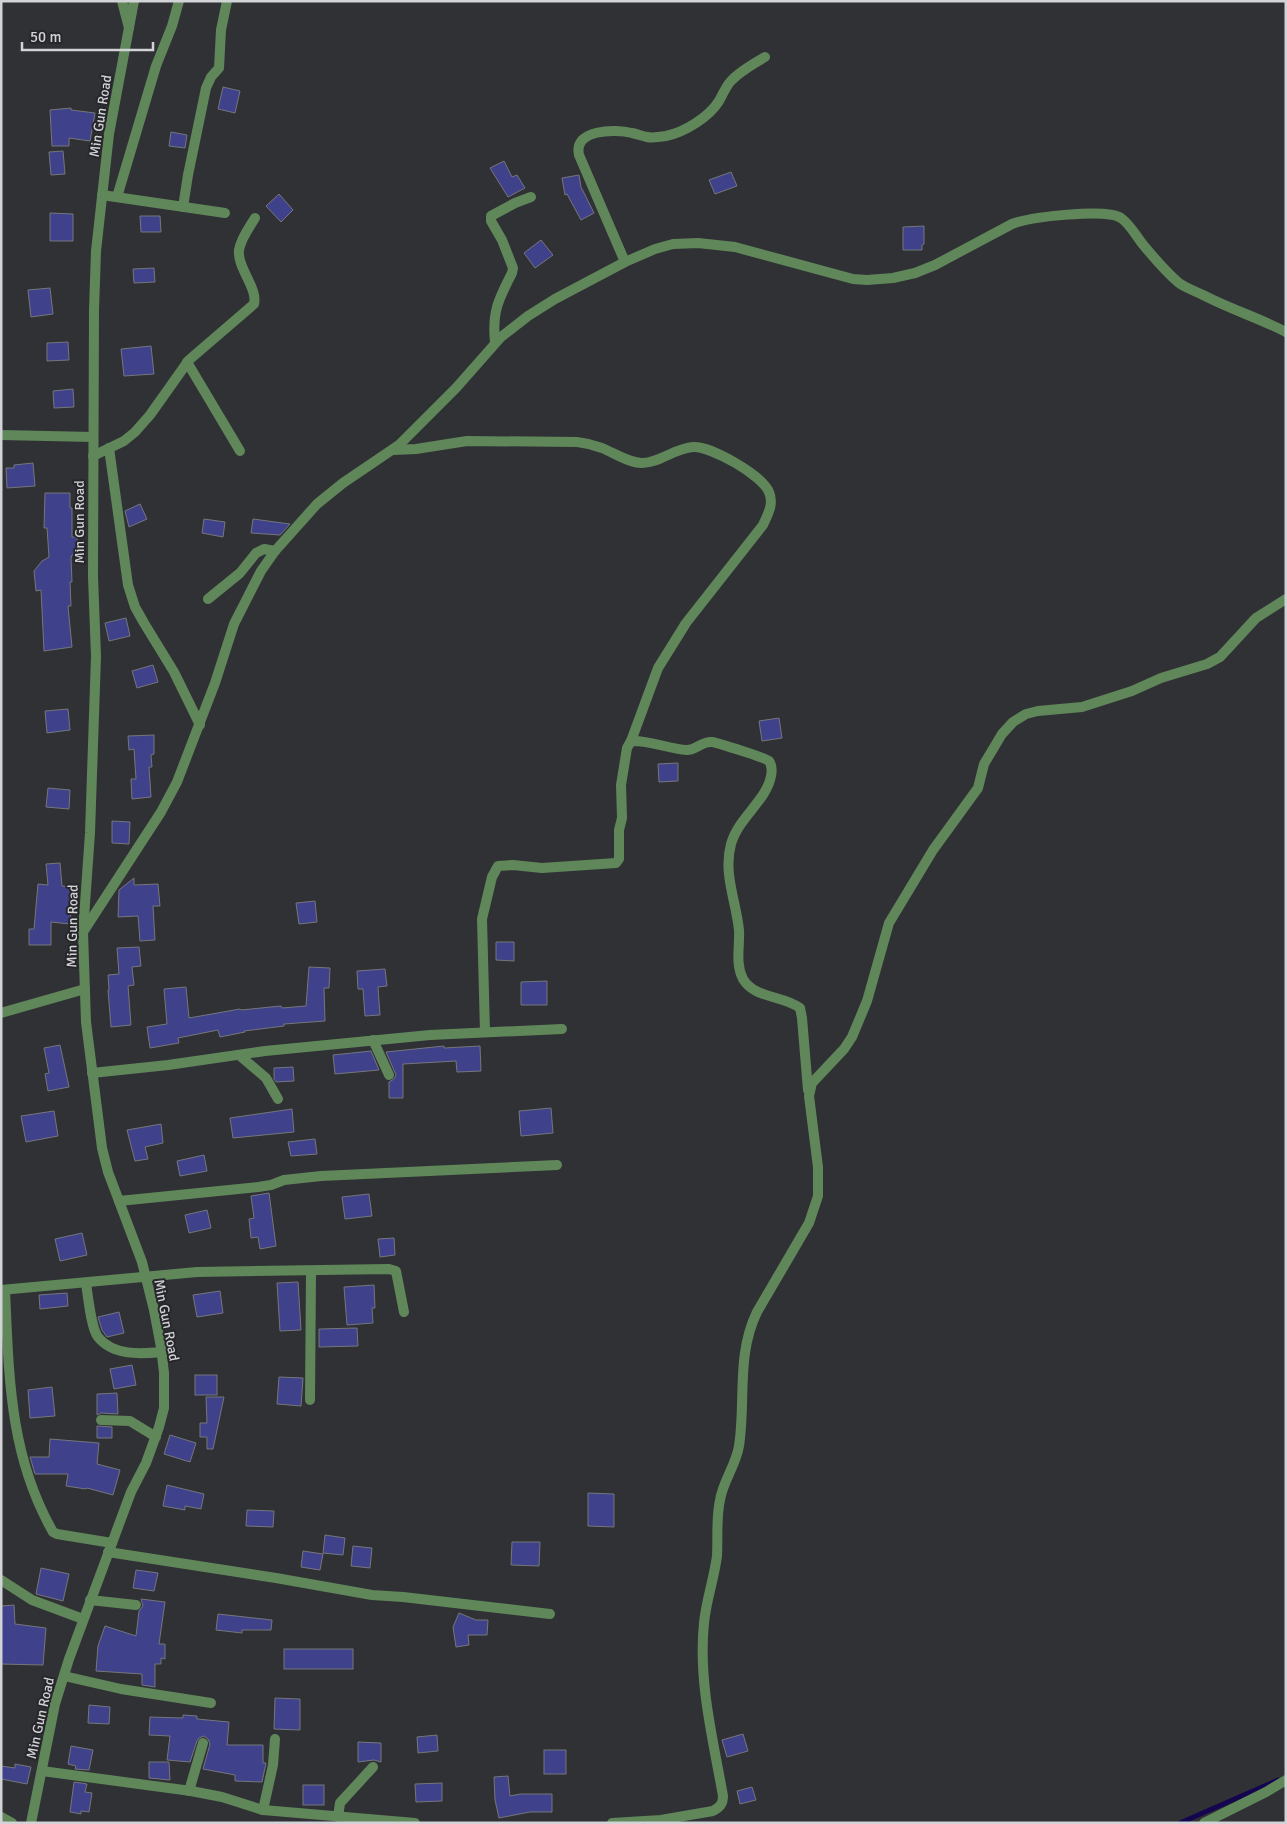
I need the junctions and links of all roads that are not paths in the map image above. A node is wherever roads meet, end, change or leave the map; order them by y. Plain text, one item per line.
1 (122, 1) edge
2 (134, 1) edge
3 (179, 1) edge
4 (227, 1) edge
5 (129, 29) junction
6 (765, 57) dead end
7 (102, 195) junction
8 (117, 197) junction
9 (531, 197) dead end
10 (183, 207) junction
11 (225, 213) dead end
12 (255, 218) dead end
13 (624, 262) junction
14 (1286, 332) edge
15 (495, 343) junction
16 (187, 362) junction
17 (1, 435) edge
18 (93, 437) junction
19 (109, 448) junction
20 (393, 450) junction
21 (240, 451) dead end
22 (93, 456) junction
23 (275, 551) junction
24 (208, 599) dead end
25 (1286, 599) edge
26 (200, 724) junction
27 (631, 740) junction
28 (83, 932) junction
29 (85, 989) junction
30 (1, 1013) edge
31 (562, 1029) dead end
32 (485, 1032) junction
33 (373, 1040) junction
34 (239, 1055) junction
35 (92, 1073) junction
36 (389, 1075) dead end
37 (809, 1096) junction
38 (278, 1099) dead end
39 (558, 1165) dead end
40 (119, 1201) junction
41 (311, 1271) junction
42 (145, 1276) junction
43 (86, 1283) junction
44 (3, 1290) edge
45 (404, 1312) dead end
46 (162, 1352) junction
47 (310, 1400) dead end
48 (100, 1420) dead end
49 (156, 1437) junction
50 (110, 1548) junction
51 (1, 1580) edge
52 (90, 1600) junction
53 (136, 1605) dead end
54 (550, 1614) dead end
55 (83, 1619) junction
56 (64, 1676) junction
57 (211, 1703) dead end
58 (276, 1740) dead end
59 (203, 1743) dead end
60 (372, 1767) dead end
61 (42, 1771) junction
62 (1286, 1780) edge
63 (189, 1791) junction
64 (262, 1810) junction
65 (338, 1816) junction
66 (1, 1817) edge
67 (12, 1823) edge
68 (31, 1823) edge
69 (415, 1823) edge
70 (612, 1823) edge
71 (1204, 1823) edge

1 - 5 street
2 - 5 street, Min Gun Road
3 - 8 street
4 - 10 street
5 - 7 street, Min Gun Road
6 - 13 street
7 - 8 street
7 - 18 street, Min Gun Road
8 - 10 street
9 - 15 street
10 - 11 street
12 - 16 street
13 - 14 street
13 - 15 street
15 - 20 street
16 - 19 street
16 - 21 street
17 - 18 street
18 - 22 street, Min Gun Road
19 - 22 street
19 - 26 street
20 - 23 street
20 - 27 street
22 - 28 street, Min Gun Road
23 - 24 street
23 - 26 street
25 - 37 street
26 - 28 street
27 - 32 street
27 - 37 street
28 - 29 street, Min Gun Road
29 - 30 street
29 - 35 street, Min Gun Road
31 - 32 street
32 - 33 street
33 - 34 street
33 - 36 street
34 - 35 street
34 - 38 street
35 - 40 street, Min Gun Road
37 - 70 street
39 - 40 street
40 - 42 street, Min Gun Road
41 - 42 street
41 - 45 street
41 - 47 street
42 - 43 street
42 - 46 street, Min Gun Road
43 - 44 street
43 - 46 street
44 - 50 street
46 - 49 street, Min Gun Road
48 - 49 street
49 - 50 street, Min Gun Road
50 - 52 street, Min Gun Road
50 - 54 street
51 - 55 street
52 - 53 street
52 - 55 street, Min Gun Road
55 - 56 street, Min Gun Road
56 - 57 street
56 - 61 street, Min Gun Road
58 - 64 street
59 - 63 street
60 - 65 street
61 - 63 street
61 - 68 street, Min Gun Road
62 - 71 street
63 - 64 street
64 - 65 street
65 - 69 street
66 - 67 street

